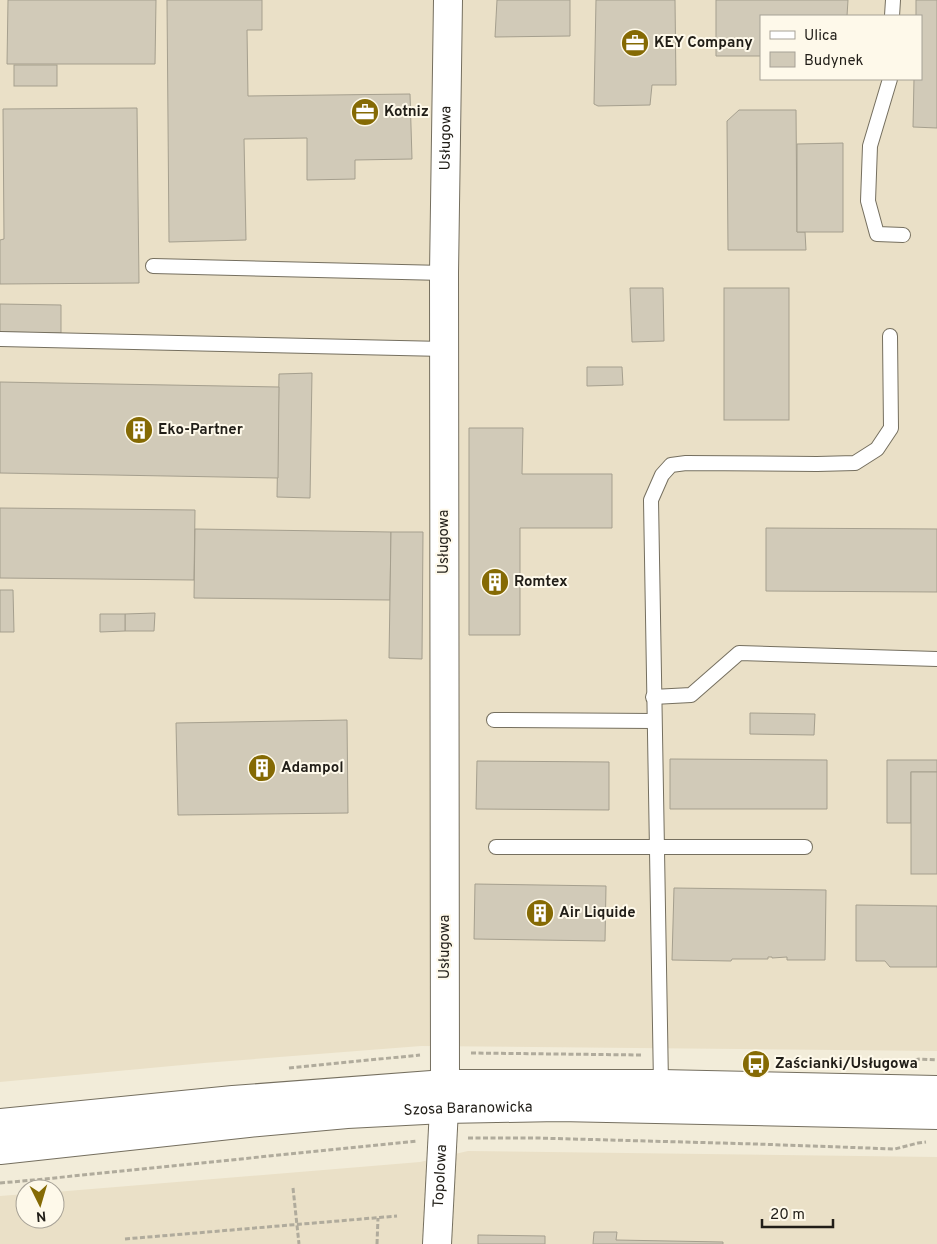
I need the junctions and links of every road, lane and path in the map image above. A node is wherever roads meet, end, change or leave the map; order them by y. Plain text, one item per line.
1 (448, 0) edge
2 (893, 0) edge
3 (892, 15) edge
4 (890, 80) edge
5 (902, 235) dead end
6 (153, 266) dead end
7 (444, 273) junction
8 (890, 336) dead end
9 (0, 339) edge
10 (444, 349) junction
11 (937, 659) edge
12 (654, 697) junction
13 (494, 720) dead end
14 (654, 721) junction
15 (496, 847) dead end
16 (656, 847) junction
17 (805, 847) dead end
18 (937, 1090) edge
19 (444, 1096) junction
20 (661, 1096) junction
21 (864, 1101) junction
22 (937, 1115) edge
23 (0, 1124) edge
24 (121, 1124) junction
25 (442, 1138) junction
26 (918, 1143) dead end
27 (0, 1150) edge
28 (0, 1183) edge
29 (293, 1188) dead end
30 (397, 1216) dead end
31 (378, 1218) junction
32 (296, 1225) junction
33 (126, 1239) dead end
34 (298, 1244) edge
35 (377, 1244) edge
36 (437, 1244) edge

1 - 7 main road, Usługowa
2 - 3 lane
4 - 5 lane
6 - 7 lane
7 - 10 main road, Usługowa
8 - 12 lane
9 - 10 lane
10 - 19 main road, Usługowa
11 - 12 lane
12 - 14 lane
13 - 14 lane
14 - 16 lane
15 - 16 lane
16 - 17 lane
16 - 20 lane
18 - 21 main road, Szosa Baranowicka
19 - 20 main road, Szosa Baranowicka
19 - 20 main road, Szosa Baranowicka
19 - 24 main road, Szosa Baranowicka
19 - 24 main road, Szosa Baranowicka
19 - 25 main road, Topolowa
20 - 21 main road, Szosa Baranowicka
21 - 22 main road, Szosa Baranowicka
23 - 24 main road, Szosa Baranowicka
24 - 27 main road, Szosa Baranowicka
25 - 26 path
25 - 28 path
25 - 36 main road, Topolowa
29 - 32 path
30 - 31 path
31 - 32 path
31 - 35 path
32 - 33 path
32 - 34 path

